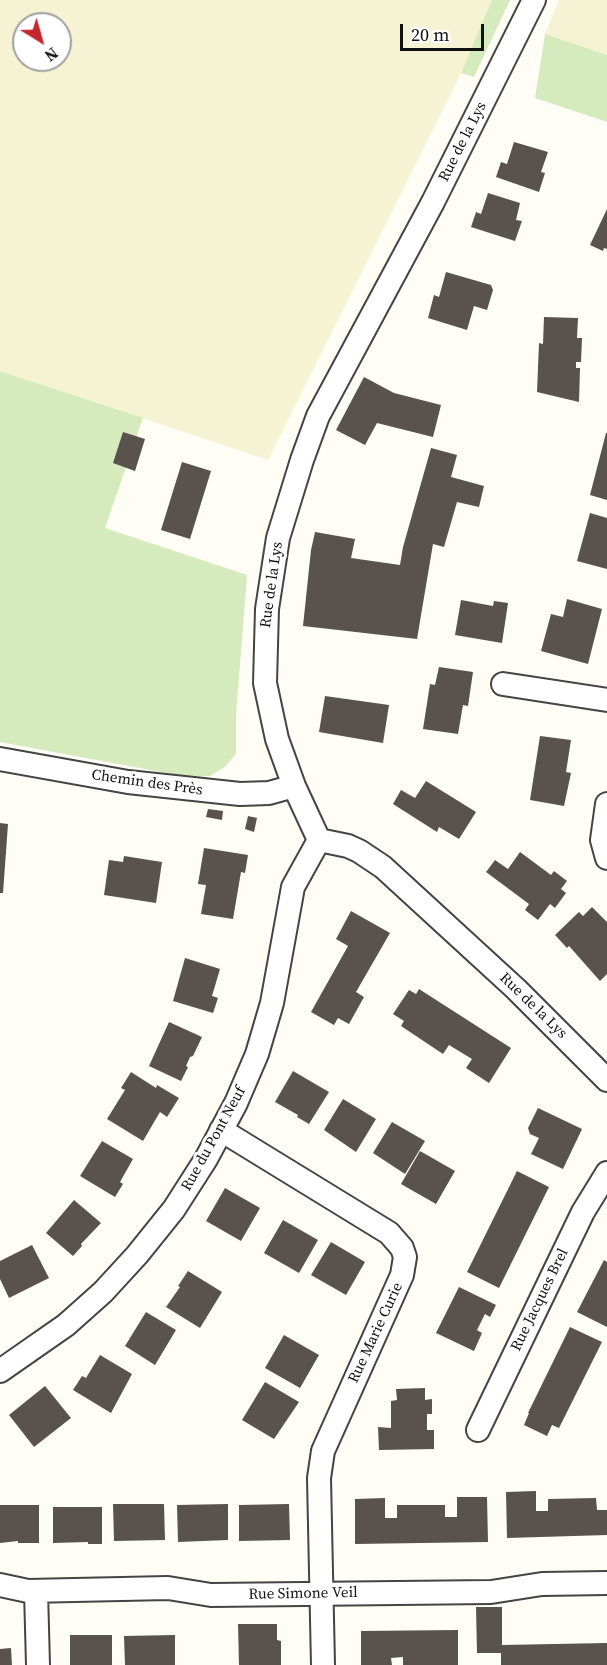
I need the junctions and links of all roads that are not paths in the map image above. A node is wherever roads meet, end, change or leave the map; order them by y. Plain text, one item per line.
1 (534, 0) edge
2 (503, 684) dead end
3 (607, 700) edge
4 (0, 759) edge
5 (294, 786) junction
6 (607, 804) edge
7 (319, 840) junction
8 (607, 858) edge
9 (607, 1080) edge
10 (221, 1130) junction
11 (607, 1173) edge
12 (0, 1371) edge
13 (478, 1430) dead end
14 (607, 1583) edge
15 (0, 1585) edge
16 (36, 1591) junction
17 (322, 1593) junction
18 (38, 1665) edge
19 (323, 1665) edge

1 - 5 street, Rue de la Lys
2 - 3 street
4 - 5 street, Chemin des Près
5 - 7 street, Rue de la Lys
6 - 8 street
7 - 9 street, Rue de la Lys
7 - 10 street, Rue du Pont Neuf
10 - 12 street, Rue du Pont Neuf
10 - 17 street, Rue Marie Curie
11 - 13 street, Rue Jacques Brel
14 - 17 street, Rue Simone Veil
15 - 16 street, Rue Simone Veil
16 - 17 street, Rue Simone Veil
16 - 18 street
17 - 19 street

